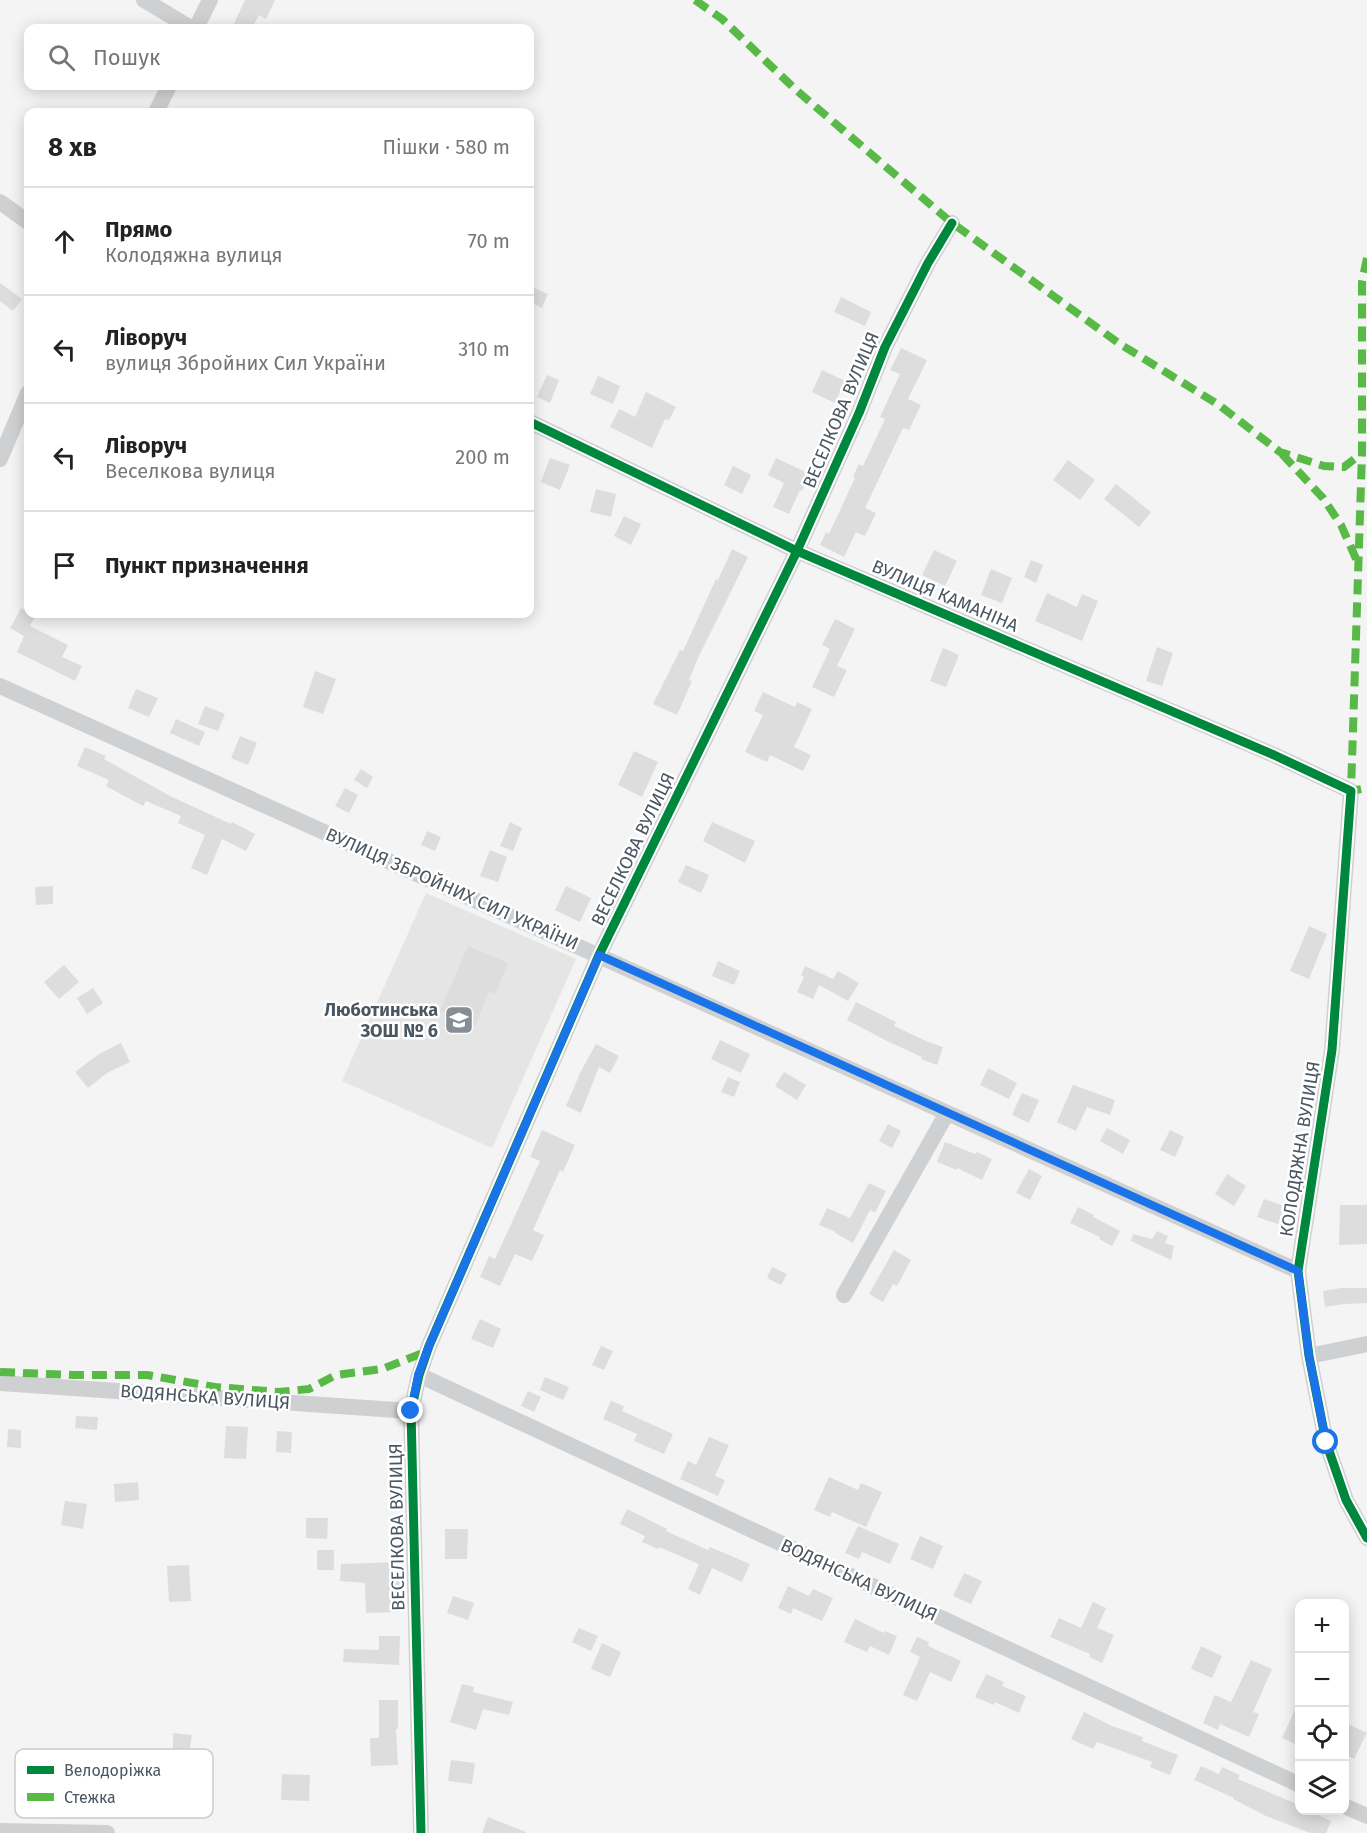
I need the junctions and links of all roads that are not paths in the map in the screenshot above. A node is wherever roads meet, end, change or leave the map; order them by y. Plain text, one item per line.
1 (144, 0) edge
2 (210, 0) edge
3 (184, 24) edge
4 (198, 24) edge
5 (167, 90) edge
6 (158, 108) edge
7 (0, 202) edge
8 (24, 219) edge
9 (952, 223) dead end
10 (24, 402) edge
11 (534, 424) edge
12 (0, 459) edge
13 (797, 550) junction
14 (0, 686) edge
15 (1351, 791) joint
16 (599, 955) junction
17 (947, 1113) junction
18 (1298, 1271) junction
19 (844, 1295) dead end
20 (1367, 1344) edge
21 (1309, 1356) junction
22 (418, 1375) junction
23 (0, 1383) edge
24 (411, 1411) junction
25 (1367, 1538) edge
26 (1295, 1783) edge
27 (1349, 1808) edge
28 (1367, 1816) edge
29 (0, 1831) edge
30 (107, 1833) edge
31 (421, 1833) edge

1 - 3 street
2 - 4 street
5 - 6 street
7 - 8 street
9 - 13 street, ВЕСЕЛКОВА ВУЛИЦЯ
10 - 12 street
11 - 13 street, ВУЛИЦЯ КАМАНІНА
13 - 15 street, ВУЛИЦЯ КАМАНІНА
13 - 16 street, ВЕСЕЛКОВА ВУЛИЦЯ
14 - 16 street, ВУЛИЦЯ ЗБРОЙНИХ СИЛ УКРАЇНИ
15 - 18 street, КОЛОДЯЖНА ВУЛИЦЯ
16 - 17 street, ВУЛИЦЯ ЗБРОЙНИХ СИЛ УКРАЇНИ
16 - 22 street, ВЕСЕЛКОВА ВУЛИЦЯ
17 - 18 street, ВУЛИЦЯ ЗБРОЙНИХ СИЛ УКРАЇНИ
17 - 19 street
18 - 21 street, КОЛОДЯЖНА ВУЛИЦЯ
20 - 21 street
21 - 25 street, КОЛОДЯЖНА ВУЛИЦЯ
22 - 24 street, ВЕСЕЛКОВА ВУЛИЦЯ
22 - 26 street, ВОДЯНСЬКА ВУЛИЦЯ
23 - 24 street, ВОДЯНСЬКА ВУЛИЦЯ
24 - 31 street, ВЕСЕЛКОВА ВУЛИЦЯ
27 - 28 street
29 - 30 street

